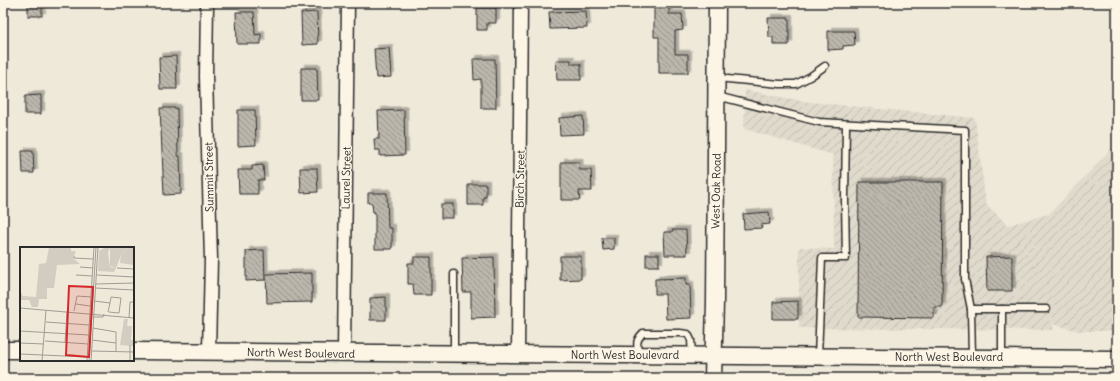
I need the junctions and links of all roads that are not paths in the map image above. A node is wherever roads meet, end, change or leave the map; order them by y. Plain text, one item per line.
1 (207, 3) edge
2 (348, 3) edge
3 (521, 3) edge
4 (717, 3) edge
5 (825, 66) dead end
6 (717, 78) junction
7 (717, 96) junction
8 (846, 124) junction
9 (454, 274) dead end
10 (971, 309) junction
11 (1002, 309) junction
12 (1046, 309) dead end
13 (3, 350) edge
14 (20, 350) edge
15 (134, 351) edge
16 (209, 352) junction
17 (344, 353) junction
18 (454, 354) junction
19 (518, 355) junction
20 (640, 355) junction
21 (692, 356) junction
22 (713, 356) junction
23 (818, 356) junction
24 (972, 358) junction
25 (1002, 358) junction
26 (1117, 359) edge
27 (713, 378) edge

1 - 16 street, Summit Street
2 - 17 street, Laurel Street
3 - 19 street, Birch Street
4 - 6 main road, West Oak Road
5 - 6 lane
6 - 7 main road, West Oak Road
7 - 8 lane
7 - 22 main road, West Oak Road
8 - 10 lane
8 - 23 lane
9 - 18 lane
10 - 11 lane
10 - 24 lane
11 - 12 lane
11 - 25 lane
13 - 14 main road
15 - 16 main road, North West Boulevard
16 - 17 main road, North West Boulevard
17 - 18 main road, North West Boulevard
18 - 19 main road, North West Boulevard
19 - 20 main road, North West Boulevard
20 - 21 main road, North West Boulevard
20 - 21 lane
21 - 22 main road, North West Boulevard
22 - 23 main road, North West Boulevard
22 - 27 main road, West Oak Road
23 - 24 main road, North West Boulevard
24 - 25 main road, North West Boulevard
25 - 26 main road, North West Boulevard

